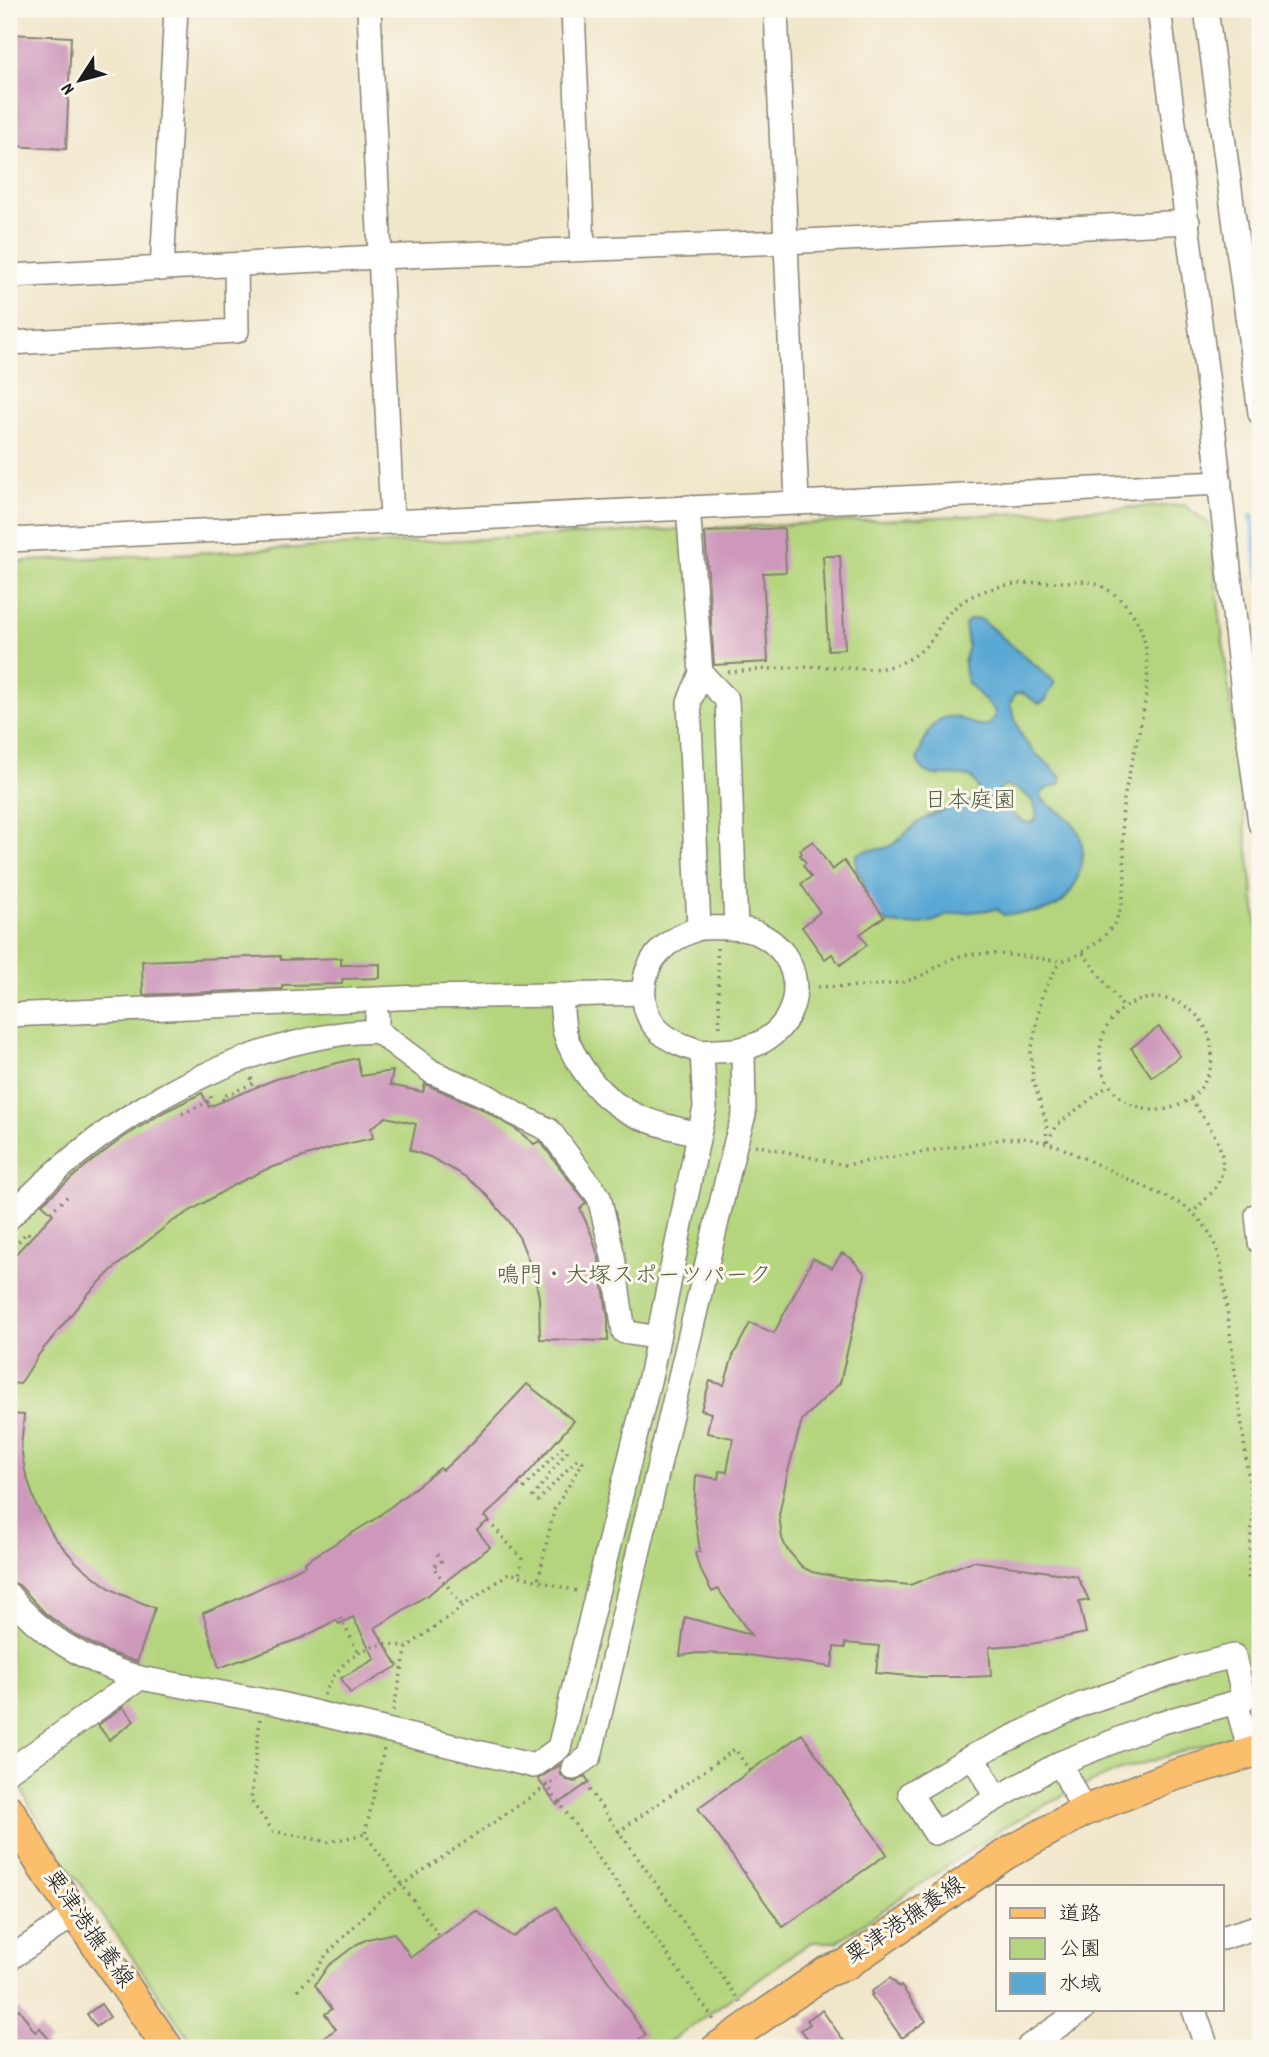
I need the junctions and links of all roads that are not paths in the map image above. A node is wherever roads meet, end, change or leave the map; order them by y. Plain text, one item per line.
1 (176, 9) edge
2 (369, 9) edge
3 (573, 9) edge
4 (776, 9) edge
5 (1159, 9) edge
6 (1206, 9) edge
7 (1188, 222) junction
8 (785, 242) junction
9 (583, 250) junction
10 (1250, 253) edge
11 (379, 257) junction
12 (236, 265) junction
13 (162, 269) junction
14 (9, 276) edge
15 (9, 342) edge
16 (1260, 413) edge
17 (1220, 483) junction
18 (797, 502) junction
19 (688, 507) junction
20 (392, 521) junction
21 (9, 540) edge
22 (701, 673) junction
23 (1260, 823) edge
24 (717, 928) junction
25 (643, 993) junction
26 (561, 995) junction
27 (377, 999) junction
28 (9, 1015) edge
29 (377, 1031) junction
30 (722, 1050) junction
31 (699, 1134) junction
32 (1260, 1215) edge
33 (9, 1218) edge
34 (1260, 1242) edge
35 (658, 1338) junction
36 (9, 1595) edge
37 (140, 1678) junction
38 (1236, 1702) junction
39 (1255, 1751) edge
40 (973, 1756) junction
41 (1060, 1763) junction
42 (573, 1768) road end
43 (9, 1771) edge
44 (996, 1798) junction
45 (9, 1810) edge
46 (1084, 1811) junction
47 (75, 1914) junction
48 (1260, 1926) edge
49 (1224, 1937) edge
50 (9, 1959) edge
51 (1081, 2011) edge
52 (1194, 2011) edge
53 (717, 2041) edge
54 (168, 2048) edge
55 (1028, 2048) edge
56 (1207, 2048) edge

1 - 13 street
2 - 11 street
3 - 9 street
4 - 8 street
5 - 7 street
6 - 10 street
7 - 8 street
7 - 17 street
8 - 9 street
8 - 18 street
9 - 11 street
10 - 16 street
11 - 12 street
11 - 20 street
12 - 13 street
12 - 15 street
13 - 14 street
17 - 18 street
17 - 23 street
18 - 19 street
19 - 20 street
19 - 22 street
20 - 21 street
22 - 24 street
22 - 24 street
24 - 25 street
24 - 30 street
25 - 26 street
25 - 30 street
26 - 27 street
26 - 31 street
27 - 28 street
27 - 29 street
29 - 33 street
29 - 35 street
30 - 31 street
30 - 42 street
31 - 35 street
32 - 34 street
35 - 37 street
36 - 37 street
37 - 43 street
38 - 39 street
38 - 40 street
38 - 41 street
39 - 46 main road, 粟津港撫養線
40 - 44 street
40 - 44 street
41 - 44 street
41 - 46 street
45 - 47 main road, 粟津港撫養線
46 - 53 main road, 粟津港撫養線
47 - 50 street
47 - 54 main road, 粟津港撫養線
48 - 49 street
51 - 55 street
52 - 56 street

